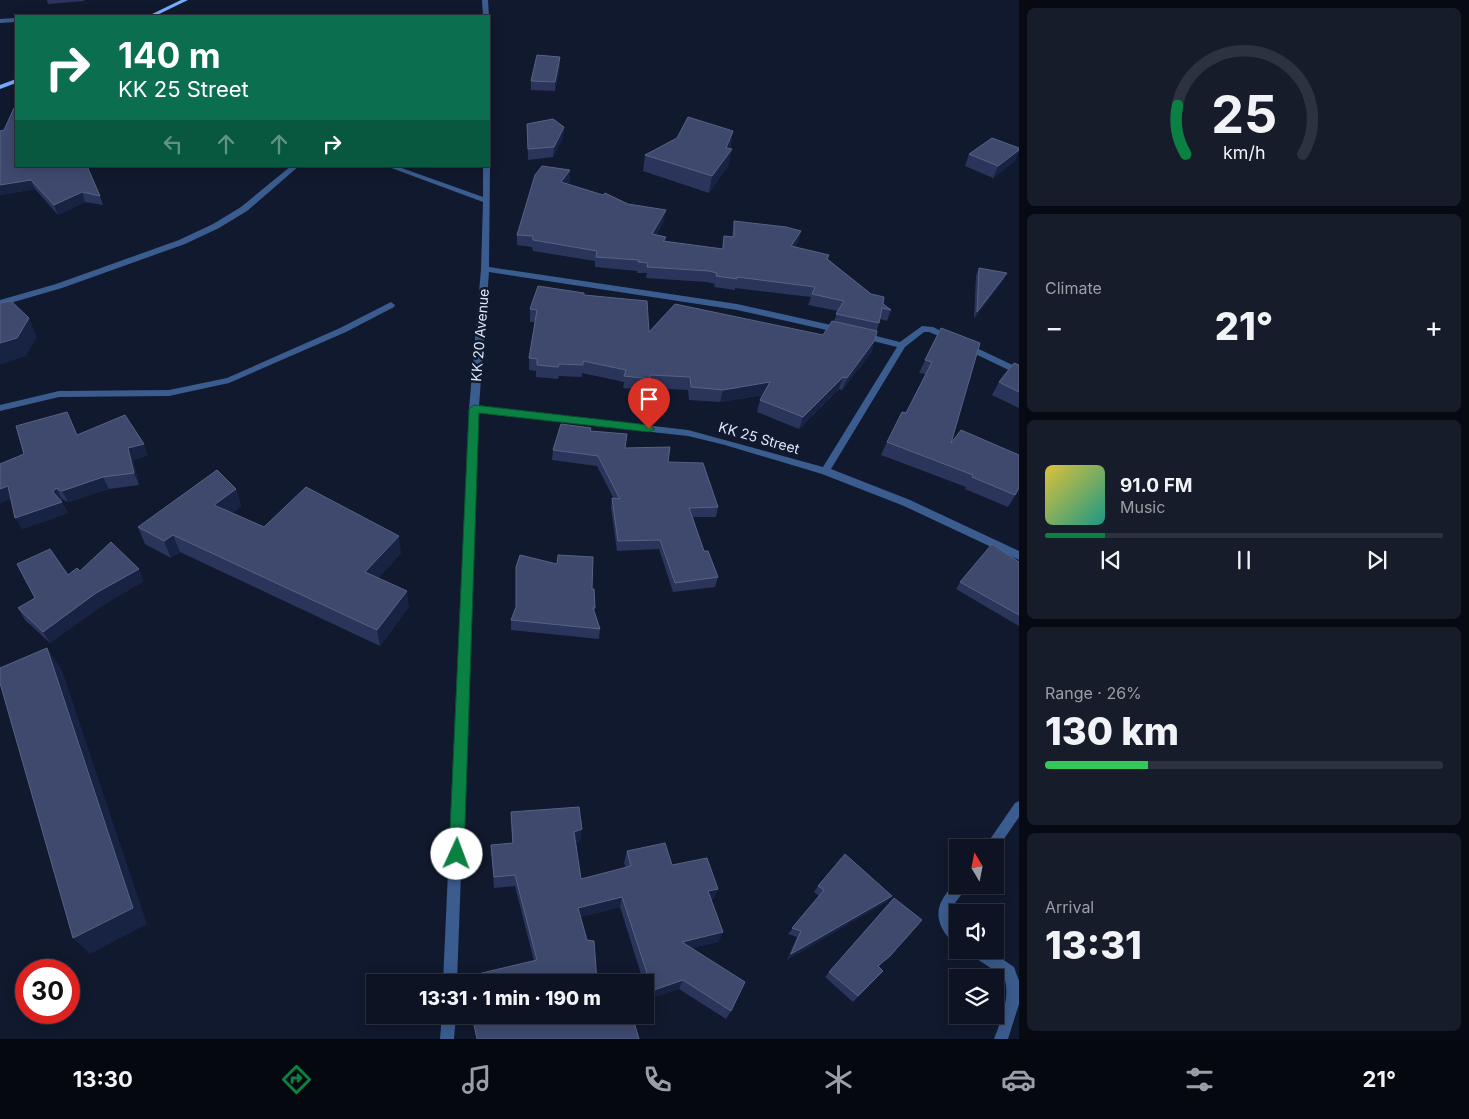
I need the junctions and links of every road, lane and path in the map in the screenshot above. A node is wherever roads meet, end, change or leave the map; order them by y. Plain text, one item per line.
1 (185, 0) edge
2 (485, 0) edge
3 (153, 15) edge
4 (486, 15) edge
5 (15, 20) edge
6 (0, 21) edge
7 (15, 81) edge
8 (0, 88) edge
9 (295, 167) edge
10 (392, 167) edge
11 (486, 167) edge
12 (486, 201) junction
13 (485, 269) junction
14 (0, 302) edge
15 (391, 305) dead end
16 (846, 331) edge
17 (855, 334) edge
18 (902, 345) junction
19 (1019, 372) edge
20 (0, 408) edge
21 (474, 409) junction
22 (825, 471) junction
23 (1019, 556) edge
24 (1019, 807) edge
25 (996, 839) edge
26 (955, 894) edge
27 (949, 927) edge
28 (990, 959) edge
29 (450, 974) edge
30 (448, 1024) edge
31 (447, 1039) edge
32 (1001, 1039) edge

1 - 3 main road
2 - 4 street
5 - 6 street
7 - 8 main road
9 - 14 street
10 - 12 street
11 - 12 street, KK 20 Avenue
12 - 13 street, KK 20 Avenue
13 - 16 street
13 - 21 street, KK 20 Avenue
15 - 20 street
17 - 18 street
18 - 19 street
18 - 22 street
21 - 22 street, KK 25 Street
21 - 29 street, KK 20 Avenue
22 - 23 street, KK 25 Street
24 - 25 street
26 - 27 street
28 - 32 street
30 - 31 street

